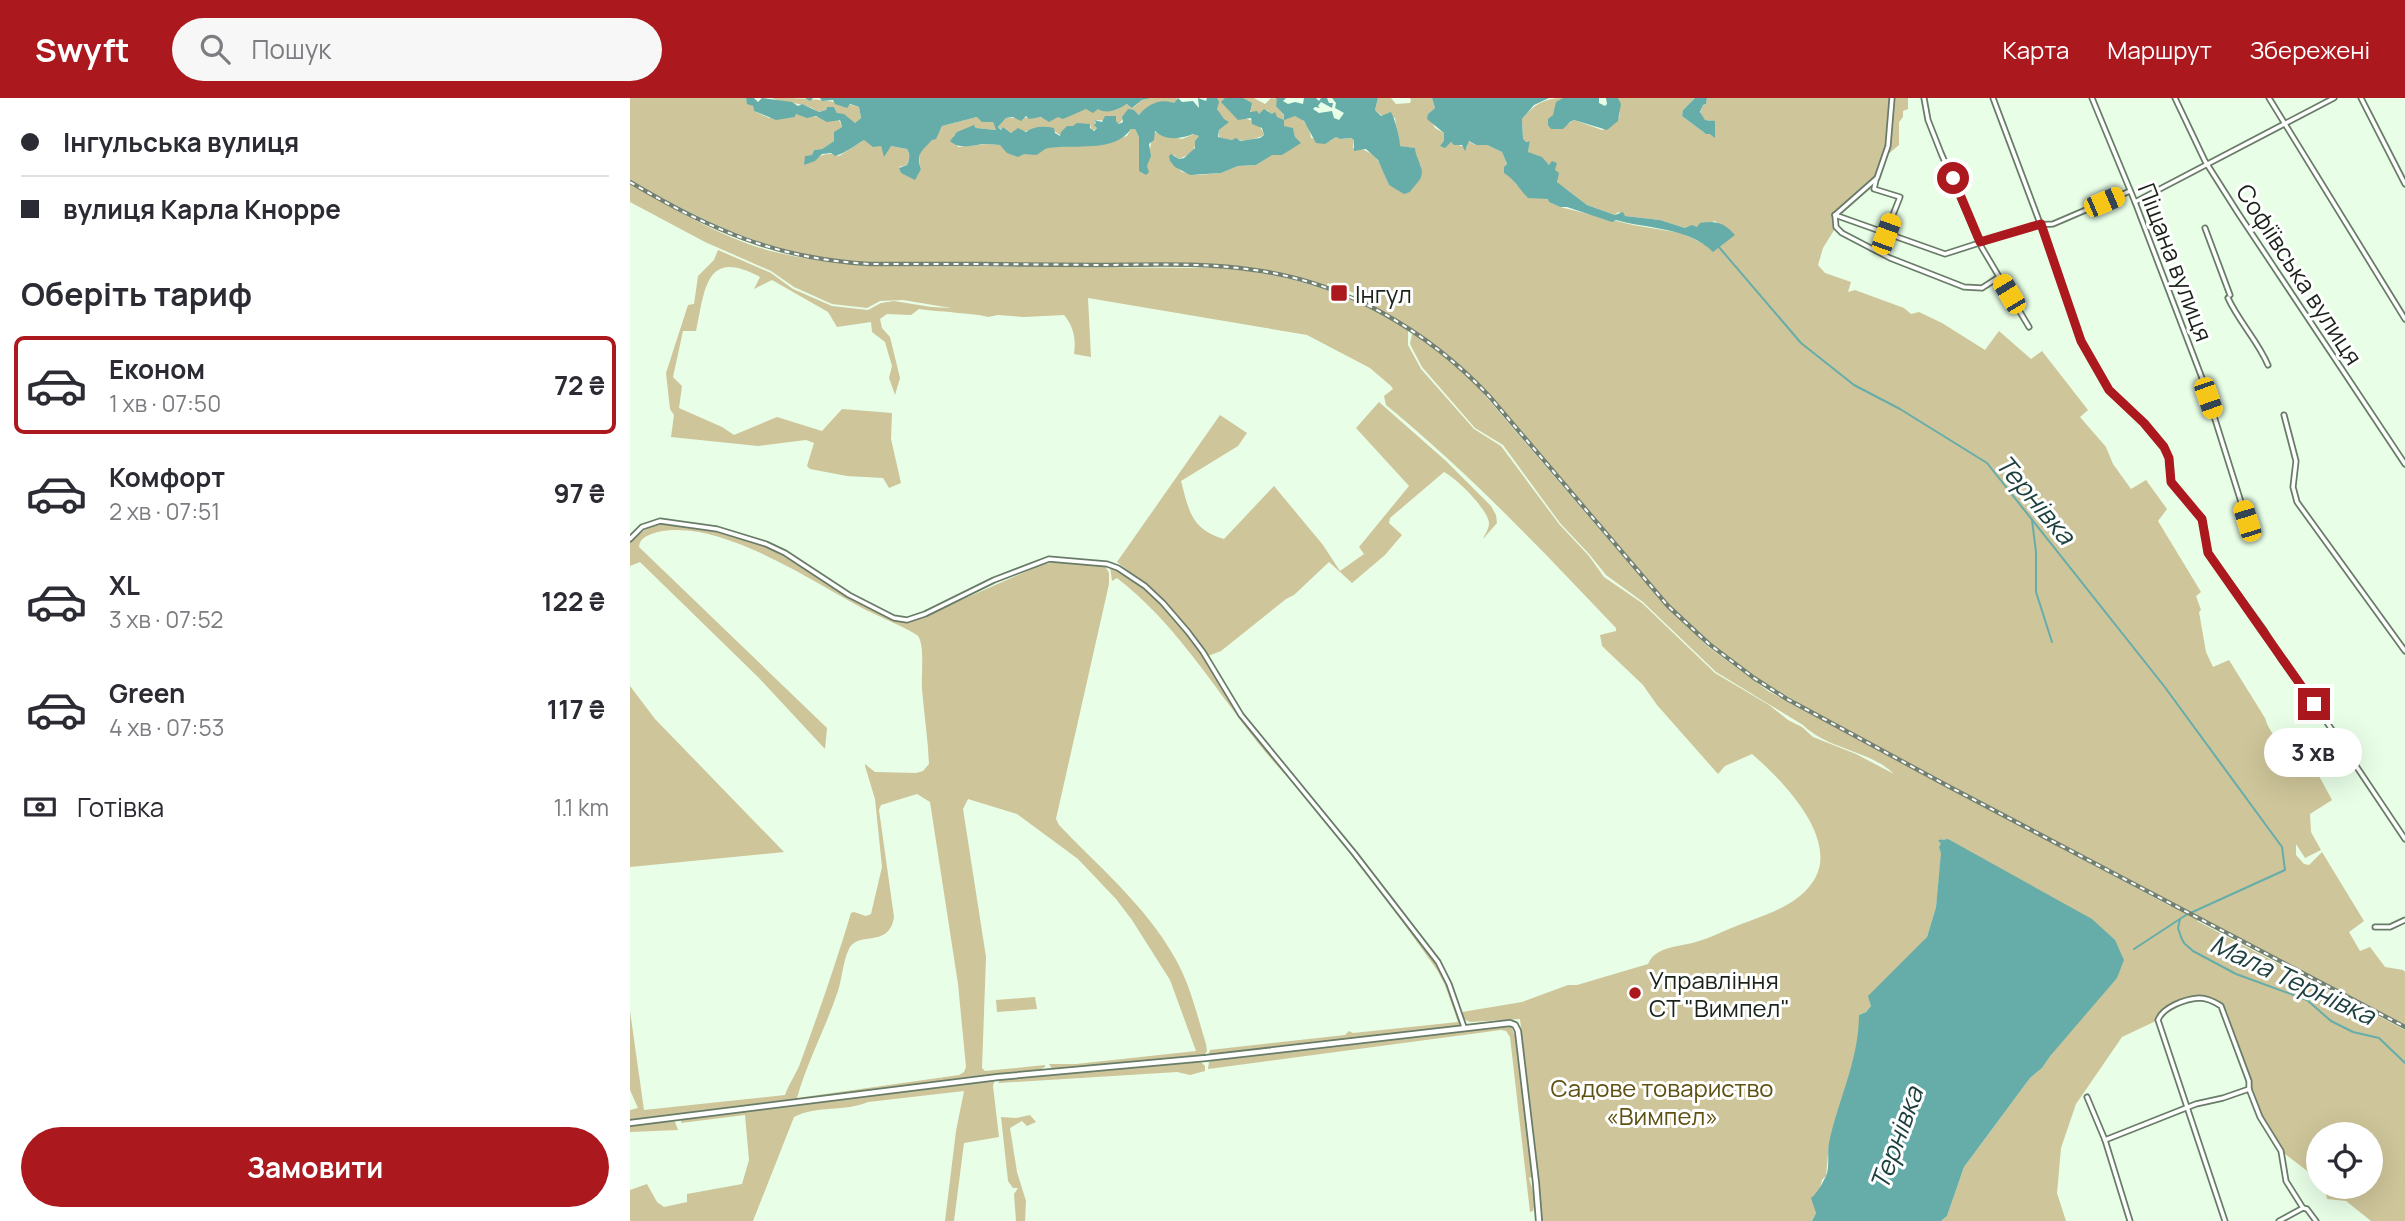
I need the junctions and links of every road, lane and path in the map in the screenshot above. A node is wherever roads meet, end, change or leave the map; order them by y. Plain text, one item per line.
1 (1892, 98) edge
2 (1924, 98) edge
3 (1993, 98) edge
4 (2092, 98) edge
5 (2175, 98) edge
6 (2269, 98) edge
7 (2334, 98) edge
8 (2361, 98) edge
9 (2284, 124) junction
10 (2208, 165) junction
11 (1877, 178) junction
12 (2405, 184) edge
13 (2130, 191) junction
14 (2135, 202) junction
15 (1835, 215) junction
16 (2041, 224) junction
17 (2205, 228) dead end
18 (1886, 234) junction
19 (1980, 242) junction
20 (1879, 251) junction
21 (1999, 277) junction
22 (2405, 320) edge
23 (2029, 327) dead end
24 (2268, 365) dead end
25 (2284, 415) dead end
26 (2405, 464) edge
27 (2247, 521) dead end
28 (630, 539) edge
29 (2405, 651) edge
30 (2405, 839) edge
31 (2405, 920) edge
32 (2375, 927) dead end
33 (1464, 1027) junction
34 (2249, 1089) junction
35 (2087, 1097) dead end
36 (2188, 1107) junction
37 (630, 1123) edge
38 (2105, 1140) junction
39 (2302, 1209) junction
40 (1538, 1221) edge
41 (2130, 1221) edge
42 (2225, 1221) edge
43 (2279, 1221) edge
44 (2316, 1221) edge

1 - 11 street
2 - 19 street
3 - 16 street
4 - 13 street, Піщана вулиця
5 - 10 street, Софіївська вулиця
6 - 9 street
7 - 9 street
8 - 12 street
9 - 10 street
9 - 22 street
10 - 14 street
10 - 26 street, Софіївська вулиця
11 - 15 street
11 - 18 street
13 - 14 street, Піщана вулиця
13 - 16 street
14 - 27 street, Піщана вулиця
15 - 18 street
15 - 20 street
16 - 19 street
16 - 30 street
17 - 24 street
18 - 19 street
18 - 20 street
19 - 21 street
20 - 21 street
21 - 23 street
25 - 29 street
28 - 33 street
31 - 32 street
33 - 37 street
33 - 40 street
34 - 36 street
34 - 36 street
34 - 39 street
35 - 38 street
36 - 38 street
36 - 42 street
38 - 41 street
39 - 43 street
39 - 44 street

